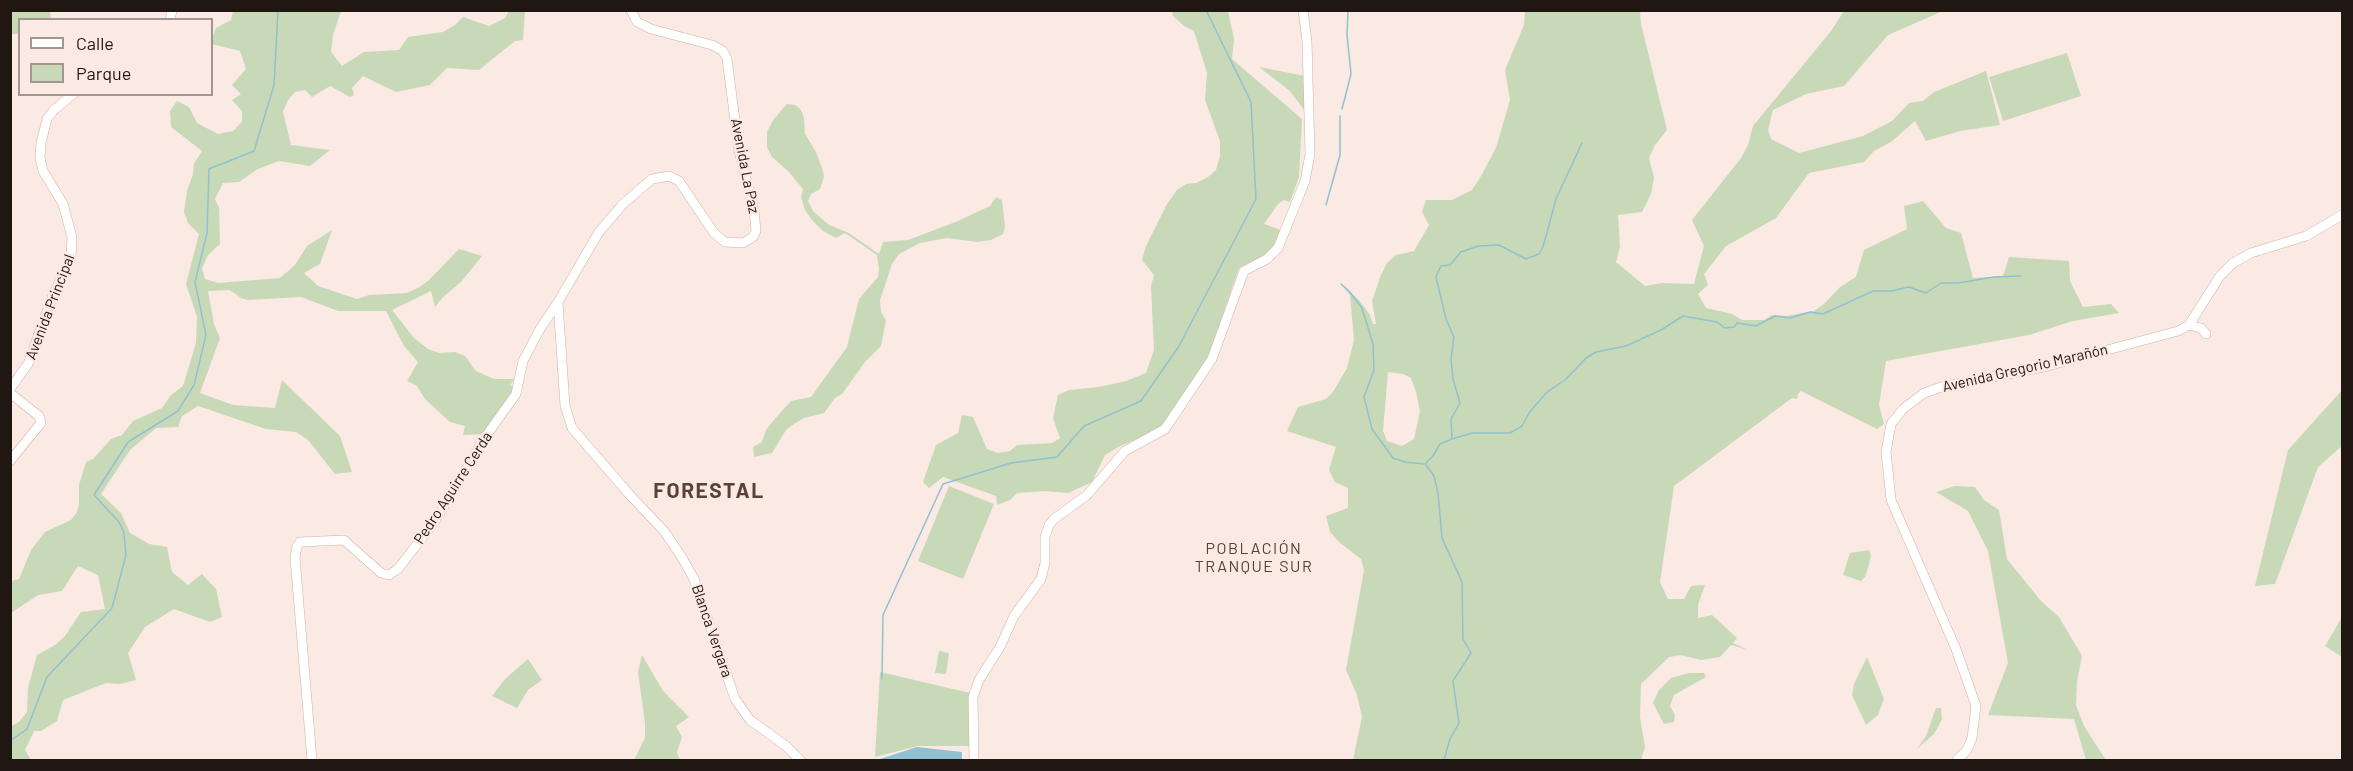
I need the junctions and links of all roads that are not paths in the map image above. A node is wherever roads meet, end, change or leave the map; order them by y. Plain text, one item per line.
1 (631, 10) edge
2 (1303, 10) edge
3 (71, 96) edge
4 (2343, 215) edge
5 (558, 302) junction
6 (2189, 326) junction
7 (2206, 334) dead end
8 (10, 391) edge
9 (10, 461) edge
10 (312, 760) edge
11 (800, 760) edge
12 (974, 760) edge
13 (1957, 760) edge

1 - 5 street, Avenida La Paz
2 - 12 street
3 - 8 street, Avenida Principal
4 - 6 street
5 - 10 street, Pedro Aguirre Cerda
5 - 11 street, Blanca Vergara
6 - 7 street
6 - 13 street, Avenida Gregorio Marañón
8 - 9 street

